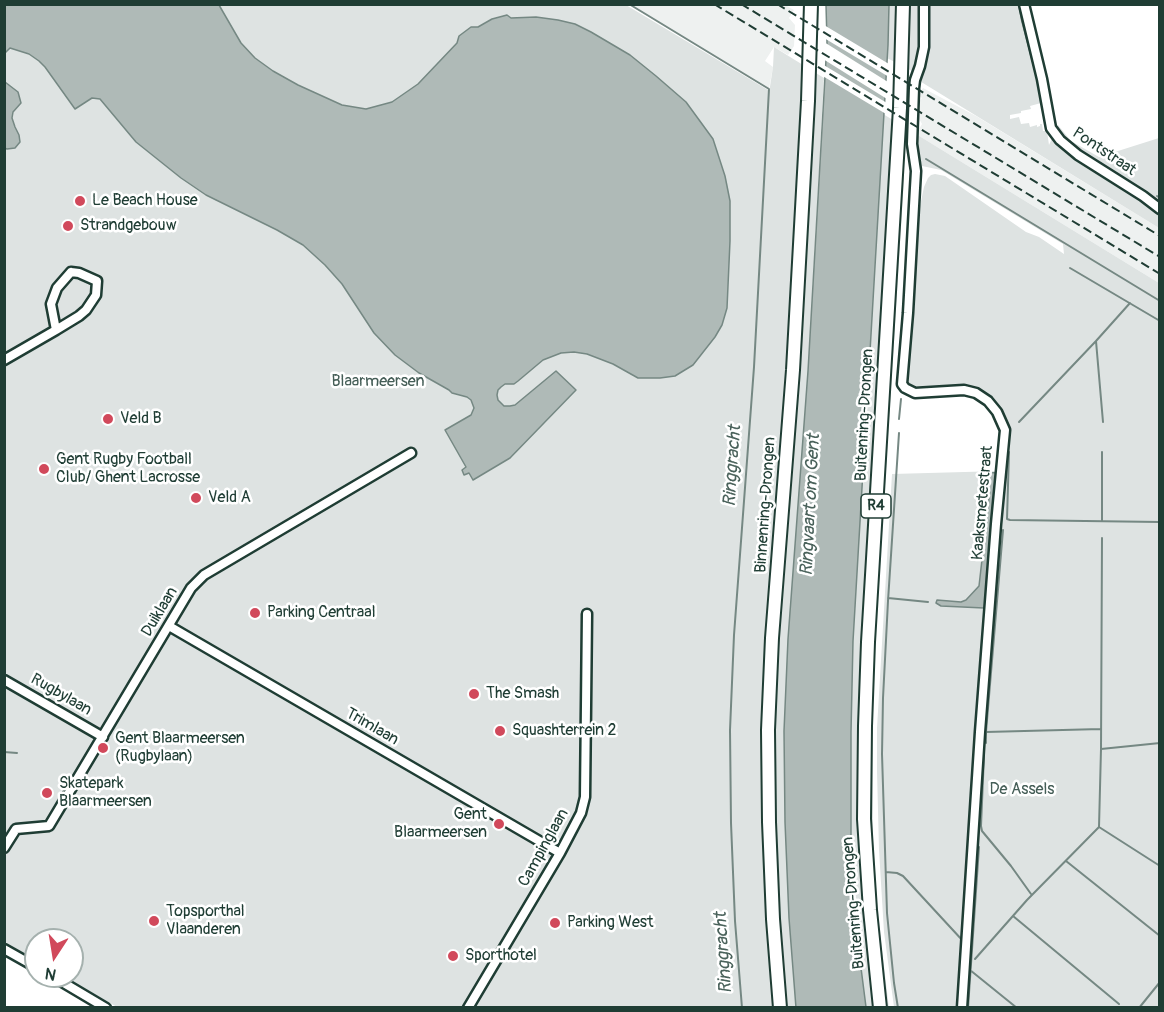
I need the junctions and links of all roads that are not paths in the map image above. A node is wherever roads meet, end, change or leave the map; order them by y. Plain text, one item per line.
1 (811, 4) edge
2 (903, 4) edge
3 (924, 4) edge
4 (1024, 4) edge
5 (1160, 209) edge
6 (56, 330) junction
7 (4, 360) edge
8 (411, 453) dead end
9 (587, 614) dead end
10 (169, 626) junction
11 (4, 680) edge
12 (103, 736) junction
13 (4, 848) edge
14 (560, 853) junction
15 (4, 949) edge
16 (24, 960) edge
17 (72, 988) edge
18 (106, 1008) edge
19 (468, 1008) edge
20 (780, 1008) edge
21 (880, 1008) edge
22 (962, 1008) edge

1 - 20 highway, Binnenring-Drongen
2 - 21 highway, Buitenring-Drongen / R4
3 - 22 street, Kaaksmetestraat
4 - 5 street, Pontstraat
6 - 6 street
6 - 7 street
8 - 10 street, Duiklaan
9 - 14 street, Campinglaan
10 - 12 street, Duiklaan
10 - 14 street, Trimlaan
11 - 12 street, Rugbylaan
12 - 13 street, Duiklaan
14 - 19 street, Campinglaan
15 - 16 street
17 - 18 street

